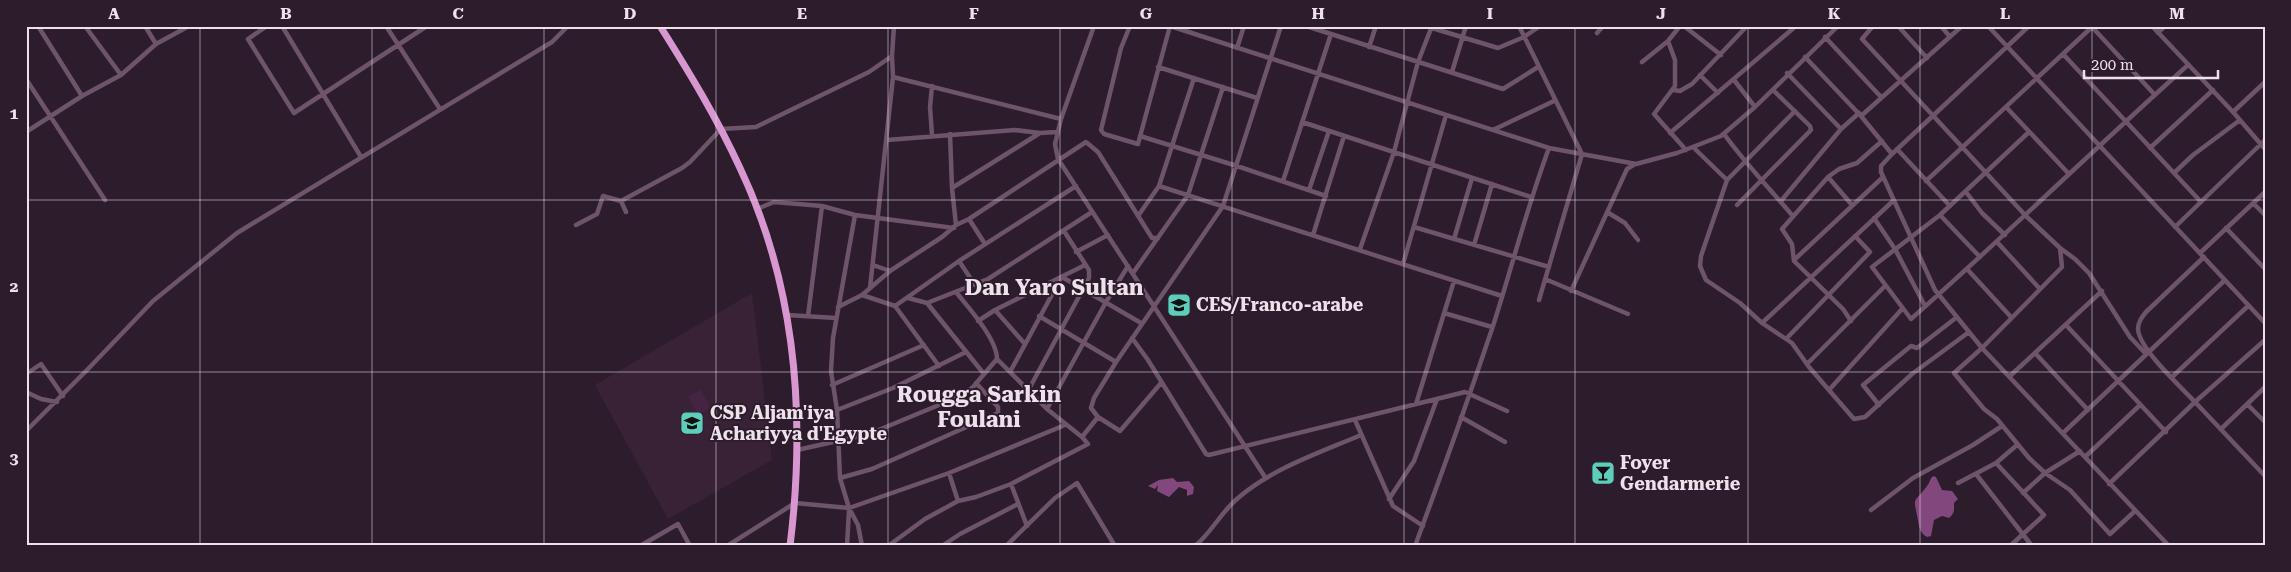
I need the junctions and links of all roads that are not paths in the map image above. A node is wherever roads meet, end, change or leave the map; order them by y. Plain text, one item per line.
1 (38, 26) edge
2 (85, 26) edge
3 (145, 26) edge
4 (189, 26) edge
5 (267, 26) edge
6 (282, 26) edge
7 (386, 26) edge
8 (427, 26) edge
9 (568, 26) edge
10 (660, 26) edge
11 (894, 26) edge
12 (1094, 26) edge
13 (1130, 26) edge
14 (1170, 26) edge
15 (1244, 26) edge
16 (1281, 26) edge
17 (1306, 26) edge
18 (1376, 26) edge
19 (1466, 26) edge
20 (1519, 26) edge
21 (1540, 26) edge
22 (1603, 26) edge
23 (1680, 26) edge
24 (1684, 26) edge
25 (1747, 26) edge
26 (1796, 26) edge
27 (1838, 26) edge
28 (1873, 26) edge
29 (1898, 26) edge
30 (1941, 26) edge
31 (1962, 26) edge
32 (1988, 26) edge
33 (2030, 26) edge
34 (2152, 26) edge
35 (2165, 26) edge
36 (1432, 27) edge
37 (2092, 27) edge
38 (1598, 33) dead end
39 (2158, 33) junction
40 (1331, 34) junction
41 (1463, 37) junction
42 (1524, 37) junction
43 (1825, 37) junction
44 (1950, 37) junction
45 (1668, 41) junction
46 (156, 44) junction
47 (398, 46) junction
48 (1369, 47) junction
49 (1238, 48) junction
50 (2008, 48) junction
51 (2063, 54) junction
52 (1721, 55) junction
53 (892, 56) junction
54 (1805, 57) junction
55 (1270, 58) junction
56 (1927, 58) junction
57 (1418, 62) junction
58 (1642, 62) dead end
59 (2188, 65) junction
60 (1158, 67) junction
61 (1538, 67) junction
62 (1452, 72) junction
63 (1787, 73) junction
64 (1318, 74) junction
65 (121, 75) junction
66 (1700, 75) junction
67 (893, 76) junction
68 (1194, 78) junction
69 (26, 79) edge
70 (2036, 79) junction
71 (1734, 80) junction
72 (1902, 81) junction
73 (2265, 82) edge
74 (932, 86) junction
75 (1223, 87) junction
76 (1674, 90) junction
77 (1772, 90) junction
78 (2213, 90) junction
79 (1718, 93) junction
80 (323, 94) junction
81 (2155, 95) junction
82 (82, 96) junction
83 (1881, 97) junction
84 (1257, 98) junction
85 (1554, 101) junction
86 (1407, 103) junction
87 (1755, 107) junction
88 (2006, 107) junction
89 (440, 109) junction
90 (1795, 111) junction
91 (2233, 112) junction
92 (1860, 115) junction
93 (1934, 115) junction
94 (50, 116) junction
95 (1446, 116) junction
96 (1061, 119) junction
97 (2240, 120) junction
98 (2125, 121) junction
99 (1302, 122) junction
100 (721, 129) junction
101 (1841, 129) junction
102 (1493, 130) junction
103 (26, 132) edge
104 (1058, 132) junction
105 (1329, 132) junction
106 (2029, 132) junction
107 (1040, 133) junction
108 (1670, 133) junction
109 (950, 134) junction
110 (1724, 134) junction
111 (932, 135) junction
112 (1140, 136) junction
113 (1344, 136) junction
114 (887, 140) junction
115 (2265, 140) edge
116 (1882, 141) junction
117 (2260, 144) junction
118 (1172, 146) junction
119 (2099, 146) junction
120 (1549, 148) junction
121 (1694, 148) junction
122 (1963, 148) junction
123 (2150, 148) junction
124 (2265, 149) edge
125 (1686, 150) junction
126 (1897, 150) junction
127 (1394, 152) junction
128 (1202, 154) junction
129 (1582, 154) junction
130 (1892, 154) junction
131 (361, 157) junction
132 (1058, 159) junction
133 (1745, 163) junction
134 (1636, 164) junction
135 (1432, 165) junction
136 (1237, 166) junction
137 (1986, 173) junction
138 (2174, 173) junction
139 (2069, 174) junction
140 (1828, 177) junction
141 (1472, 178) junction
142 (1882, 178) junction
143 (1762, 179) junction
144 (1727, 180) junction
145 (1926, 181) junction
146 (1283, 182) junction
147 (1492, 184) junction
148 (1076, 186) junction
149 (1159, 186) junction
150 (952, 188) junction
151 (1309, 190) junction
152 (1966, 192) junction
153 (2265, 192) edge
154 (1188, 195) junction
155 (1326, 196) junction
156 (1531, 197) junction
157 (105, 200) dead end
158 (621, 201) junction
159 (1781, 201) junction
160 (1893, 201) junction
161 (2202, 202) junction
162 (2253, 203) junction
163 (1737, 205) dead end
164 (1852, 205) junction
165 (822, 206) junction
166 (1223, 206) junction
167 (1950, 206) junction
168 (757, 209) junction
169 (626, 212) dead end
170 (1092, 212) junction
171 (1607, 212) junction
172 (855, 215) junction
173 (1792, 215) junction
174 (1940, 215) junction
175 (1138, 216) junction
176 (2026, 216) junction
177 (2265, 216) edge
178 (878, 218) junction
179 (1874, 218) junction
180 (969, 219) junction
181 (576, 225) dead end
182 (955, 226) junction
183 (1414, 227) junction
184 (2175, 227) junction
185 (2226, 228) junction
186 (1064, 231) junction
187 (1108, 235) junction
188 (1313, 235) junction
189 (2005, 235) junction
190 (1855, 236) junction
191 (1911, 237) junction
192 (1158, 238) junction
193 (1454, 239) junction
194 (1638, 240) dead end
195 (1997, 242) junction
196 (986, 244) junction
197 (1474, 245) junction
198 (2060, 248) junction
199 (1360, 249) junction
200 (1895, 249) junction
201 (1076, 252) junction
202 (2200, 253) junction
203 (1513, 255) junction
204 (1980, 257) junction
205 (2204, 257) junction
206 (1794, 260) junction
207 (959, 261) junction
208 (1403, 264) junction
209 (873, 265) junction
210 (1085, 265) junction
211 (1128, 266) junction
212 (1549, 267) junction
213 (1968, 269) junction
214 (2265, 269) edge
215 (890, 272) junction
216 (1133, 273) junction
217 (1062, 277) junction
218 (1812, 277) junction
219 (1545, 279) junction
220 (2224, 280) junction
221 (1454, 281) junction
222 (976, 285) junction
223 (1885, 286) junction
224 (1082, 289) junction
225 (2040, 289) junction
226 (869, 290) junction
227 (1571, 291) junction
228 (2102, 291) junction
229 (956, 292) junction
230 (862, 295) junction
231 (1830, 295) junction
232 (1938, 295) junction
233 (1502, 296) junction
234 (908, 298) junction
235 (1539, 300) dead end
236 (1106, 302) junction
237 (928, 303) junction
238 (895, 306) junction
239 (1154, 306) junction
240 (1925, 306) junction
241 (2248, 306) junction
242 (838, 307) junction
243 (1902, 309) junction
244 (995, 310) junction
245 (1444, 313) junction
246 (1628, 314) dead end
247 (787, 315) junction
248 (808, 316) junction
249 (1039, 316) junction
250 (1956, 317) junction
251 (2011, 317) junction
252 (836, 318) junction
253 (978, 321) junction
254 (1850, 321) junction
255 (1142, 323) junction
256 (1762, 323) junction
257 (2265, 323) edge
258 (2066, 325) junction
259 (1492, 327) junction
260 (1061, 328) junction
261 (1968, 332) junction
262 (1132, 338) junction
263 (1786, 338) junction
264 (2265, 340) edge
265 (1084, 341) junction
266 (1025, 344) junction
267 (924, 345) junction
268 (1982, 348) junction
269 (966, 352) junction
270 (2148, 353) junction
271 (2035, 354) junction
272 (997, 358) junction
273 (1116, 362) junction
274 (1806, 364) junction
275 (939, 366) junction
276 (1010, 372) junction
277 (26, 374) edge
278 (984, 374) junction
279 (2010, 376) junction
280 (2172, 377) junction
281 (2117, 381) junction
282 (976, 383) junction
283 (1161, 383) junction
284 (832, 384) junction
285 (2265, 387) edge
286 (1029, 389) junction
287 (1829, 390) junction
288 (26, 392) edge
289 (1468, 393) junction
290 (63, 396) junction
291 (1437, 399) junction
292 (57, 402) junction
293 (2195, 402) junction
294 (1416, 404) junction
295 (2247, 404) junction
296 (1880, 405) junction
297 (2140, 405) junction
298 (837, 410) junction
299 (1047, 410) junction
300 (2088, 410) junction
301 (1507, 411) dead end
302 (1098, 417) junction
303 (1461, 417) junction
304 (1355, 420) junction
305 (2265, 422) edge
306 (1065, 425) junction
307 (2002, 426) junction
308 (2221, 429) junction
309 (26, 431) edge
310 (2166, 432) junction
311 (2063, 433) junction
312 (1360, 435) junction
313 (1082, 437) junction
314 (839, 440) junction
315 (1505, 442) dead end
316 (2017, 445) junction
317 (1245, 446) junction
318 (797, 450) junction
319 (2080, 451) junction
320 (2085, 457) junction
321 (1996, 463) junction
322 (949, 473) junction
323 (2045, 473) junction
324 (1976, 474) junction
325 (2265, 476) edge
326 (1265, 477) junction
327 (840, 478) junction
328 (1958, 483) dead end
329 (1011, 484) junction
330 (2109, 484) junction
331 (2023, 493) junction
332 (1389, 499) junction
333 (958, 501) junction
334 (794, 503) junction
335 (1018, 504) junction
336 (849, 508) junction
337 (1871, 510) dead end
338 (2135, 511) junction
339 (1027, 526) junction
340 (1423, 526) junction
341 (2023, 534) junction
342 (640, 546) edge
343 (690, 546) edge
344 (727, 546) edge
345 (790, 546) edge
346 (846, 546) edge
347 (862, 546) edge
348 (888, 546) edge
349 (942, 546) edge
350 (1006, 546) edge
351 (1115, 546) edge
352 (1195, 546) edge
353 (1415, 546) edge
354 (2010, 546) edge
355 (2032, 546) edge
356 (2168, 546) edge

1 - 82 street
2 - 65 street
3 - 46 street
4 - 46 street
5 - 80 street
6 - 80 street
7 - 47 street
8 - 47 street
9 - 89 street
10 - 100 highway
11 - 53 street
12 - 96 street
13 - 112 street
14 - 49 street
14 - 60 street
15 - 49 street
16 - 55 street
17 - 40 street
18 - 48 street
19 - 41 street
20 - 42 street
21 - 42 street
22 - 38 street
23 - 45 street
24 - 52 street
25 - 52 street
26 - 71 street
27 - 43 street
28 - 72 street
29 - 56 street
30 - 44 street
31 - 44 street
32 - 50 street
33 - 50 street
34 - 39 street
35 - 39 street
36 - 41 street
36 - 57 street
37 - 51 street
37 - 81 street
39 - 59 street
40 - 48 street
40 - 64 street
41 - 42 street
41 - 62 street
42 - 61 street
43 - 54 street
43 - 83 street
44 - 56 street
45 - 58 street
45 - 76 street
46 - 65 street
47 - 80 street
47 - 89 street
48 - 57 street
49 - 55 street
50 - 70 street
50 - 93 street
51 - 70 street
51 - 98 street
52 - 66 street
53 - 67 street
53 - 100 street
54 - 63 street
54 - 92 street
55 - 64 street
55 - 84 street
56 - 72 street
57 - 62 street
57 - 86 street
59 - 78 street
59 - 81 street
60 - 68 street
60 - 112 street
61 - 62 street
61 - 85 street
63 - 77 street
63 - 101 street
64 - 86 street
64 - 99 street
65 - 82 street
66 - 76 street
66 - 79 street
67 - 74 street
67 - 114 street
68 - 75 street
68 - 118 street
69 - 94 street
70 - 88 street
70 - 119 street
71 - 79 street
71 - 87 street
72 - 83 street
72 - 93 street
73 - 91 street
74 - 96 street
74 - 111 street
75 - 84 street
75 - 128 street
76 - 108 street
77 - 87 street
77 - 90 street
78 - 91 street
78 - 123 street
79 - 108 street
80 - 131 street
81 - 98 street
82 - 94 street
83 - 92 street
84 - 136 street
85 - 102 street
85 - 129 street
86 - 95 street
86 - 127 street
87 - 110 street
88 - 106 street
88 - 122 street
89 - 131 street
90 - 133 street
90 - 143 street
91 - 97 street
92 - 101 street
92 - 116 street
93 - 122 street
93 - 126 street
94 - 103 street
94 - 157 street
95 - 102 street
95 - 135 street
96 - 104 street
97 - 117 street
97 - 138 street
98 - 119 street
98 - 123 street
99 - 105 street
99 - 146 street
100 - 158 street
100 - 168 highway
101 - 159 street
102 - 120 street
104 - 107 street
104 - 132 street
105 - 113 street
105 - 151 street
106 - 137 street
106 - 139 street
107 - 109 street
107 - 150 street
108 - 125 street
109 - 111 street
109 - 150 street
110 - 121 street
110 - 133 street
111 - 114 street
112 - 118 street
113 - 127 street
113 - 155 street
114 - 178 street
115 - 117 street
116 - 130 street
116 - 140 street
117 - 124 street
117 - 161 street
118 - 128 street
118 - 149 street
119 - 139 street
119 - 184 street
120 - 129 street
120 - 156 street
121 - 125 street
121 - 144 street
122 - 137 street
122 - 145 street
123 - 138 street
125 - 134 street
126 - 130 street
126 - 145 street
127 - 135 street
127 - 199 street
128 - 136 street
128 - 154 street
129 - 134 street
129 - 212 street
130 - 142 street
131 - 290 street
132 - 148 street
132 - 175 street
132 - 180 street
133 - 143 street
133 - 144 street
134 - 171 street
135 - 141 street
135 - 183 street
136 - 146 street
136 - 166 street
137 - 152 street
137 - 176 street
138 - 161 street
139 - 176 street
140 - 164 street
140 - 173 street
141 - 147 street
141 - 193 street
142 - 160 street
142 - 164 street
143 - 159 street
143 - 163 street
144 - 256 street
145 - 167 street
146 - 151 street
147 - 156 street
147 - 197 street
148 - 170 street
148 - 196 street
149 - 154 street
149 - 175 street
150 - 182 street
151 - 155 street
152 - 167 street
152 - 189 street
153 - 162 street
154 - 166 street
154 - 192 street
155 - 188 street
156 - 203 street
158 - 169 street
158 - 181 street
159 - 173 street
160 - 179 street
160 - 191 street
161 - 184 street
162 - 177 street
162 - 185 street
164 - 206 street
165 - 168 street
165 - 172 street
165 - 248 street
166 - 188 street
166 - 239 street
167 - 174 street
168 - 247 highway
170 - 186 street
170 - 187 street
171 - 194 street
171 - 227 street
172 - 178 street
172 - 242 street
173 - 206 street
174 - 191 street
174 - 204 street
175 - 192 street
176 - 189 street
176 - 198 street
178 - 182 street
178 - 209 street
179 - 190 street
179 - 200 street
180 - 182 street
180 - 196 street
182 - 215 street
183 - 193 street
183 - 208 street
184 - 202 street
185 - 202 street
185 - 214 street
186 - 201 street
186 - 222 street
187 - 201 street
187 - 211 street
188 - 199 street
189 - 195 street
190 - 218 street
190 - 231 street
191 - 200 street
191 - 232 street
192 - 216 street
193 - 197 street
195 - 204 street
195 - 225 street
196 - 207 street
197 - 203 street
198 - 225 street
198 - 228 street
199 - 208 street
200 - 223 street
200 - 240 street
201 - 210 street
202 - 205 street
203 - 212 street
203 - 233 street
204 - 213 street
205 - 220 street
205 - 270 street
206 - 218 street
207 - 222 street
207 - 234 street
208 - 221 street
209 - 215 street
209 - 226 street
210 - 217 street
210 - 224 street
211 - 216 street
211 - 236 street
212 - 219 street
213 - 232 street
213 - 251 street
215 - 226 street
216 - 239 street
217 - 224 street
217 - 244 street
217 - 249 street
218 - 231 street
218 - 256 street
219 - 227 street
219 - 235 street
220 - 241 street
220 - 270 street
221 - 233 street
221 - 245 street
222 - 229 street
223 - 243 street
223 - 254 street
224 - 236 street
224 - 260 street
225 - 251 street
226 - 230 street
227 - 246 street
228 - 258 street
228 - 270 street
229 - 237 street
229 - 253 street
230 - 238 street
230 - 242 street
231 - 254 street
231 - 263 street
232 - 240 street
232 - 250 street
233 - 259 street
234 - 237 street
234 - 238 street
236 - 255 street
236 - 265 street
237 - 269 street
238 - 267 street
239 - 255 street
239 - 317 street
240 - 243 street
241 - 257 street
241 - 280 street
242 - 252 street
243 - 287 street
244 - 253 street
244 - 266 street
245 - 259 street
245 - 294 street
247 - 248 street
247 - 318 highway
248 - 252 street
249 - 260 street
249 - 266 street
250 - 261 street
250 - 296 street
251 - 268 street
252 - 284 street
253 - 272 street
254 - 274 street
255 - 262 street
256 - 263 street
258 - 271 street
258 - 281 street
259 - 289 street
260 - 265 street
260 - 286 street
261 - 268 street
261 - 296 street
262 - 273 street
262 - 283 street
263 - 274 street
264 - 293 street
265 - 273 street
265 - 299 street
266 - 276 street
267 - 275 street
267 - 284 street
268 - 279 street
268 - 307 street
269 - 275 street
269 - 278 street
270 - 280 street
270 - 281 street
271 - 279 street
271 - 300 street
272 - 276 street
272 - 278 street
273 - 302 street
274 - 287 street
275 - 298 street
276 - 286 street
277 - 290 street
278 - 282 street
279 - 311 street
280 - 293 street
281 - 297 street
281 - 300 street
282 - 314 street
282 - 327 street
283 - 302 street
283 - 317 street
284 - 298 street
285 - 295 street
286 - 299 street
287 - 296 street
288 - 292 street
289 - 291 street
289 - 301 street
289 - 303 street
290 - 292 street
291 - 294 street
291 - 332 street
292 - 309 street
293 - 308 street
293 - 310 street
294 - 304 street
295 - 305 street
295 - 308 street
297 - 310 street
297 - 320 street
298 - 314 street
299 - 306 street
300 - 311 street
302 - 313 street
303 - 315 street
303 - 340 street
304 - 312 street
304 - 317 street
306 - 313 street
306 - 322 street
307 - 316 street
307 - 337 street
308 - 325 street
310 - 330 street
311 - 319 street
312 - 326 street
312 - 332 street
313 - 329 street
314 - 318 street
314 - 327 street
316 - 321 street
316 - 323 street
317 - 326 street
318 - 334 highway
319 - 320 street
319 - 323 street
320 - 330 street
321 - 324 street
321 - 331 street
322 - 333 street
322 - 336 street
323 - 331 street
323 - 338 street
324 - 328 street
324 - 341 street
326 - 352 street
327 - 336 street
329 - 333 street
329 - 335 street
330 - 338 street
331 - 341 street
332 - 340 street
333 - 348 street
334 - 336 street
334 - 344 street
334 - 345 highway
335 - 339 street
335 - 349 street
336 - 346 street
336 - 347 street
338 - 356 street
339 - 350 street
339 - 351 street
340 - 353 street
341 - 354 street
341 - 355 street
342 - 343 street

